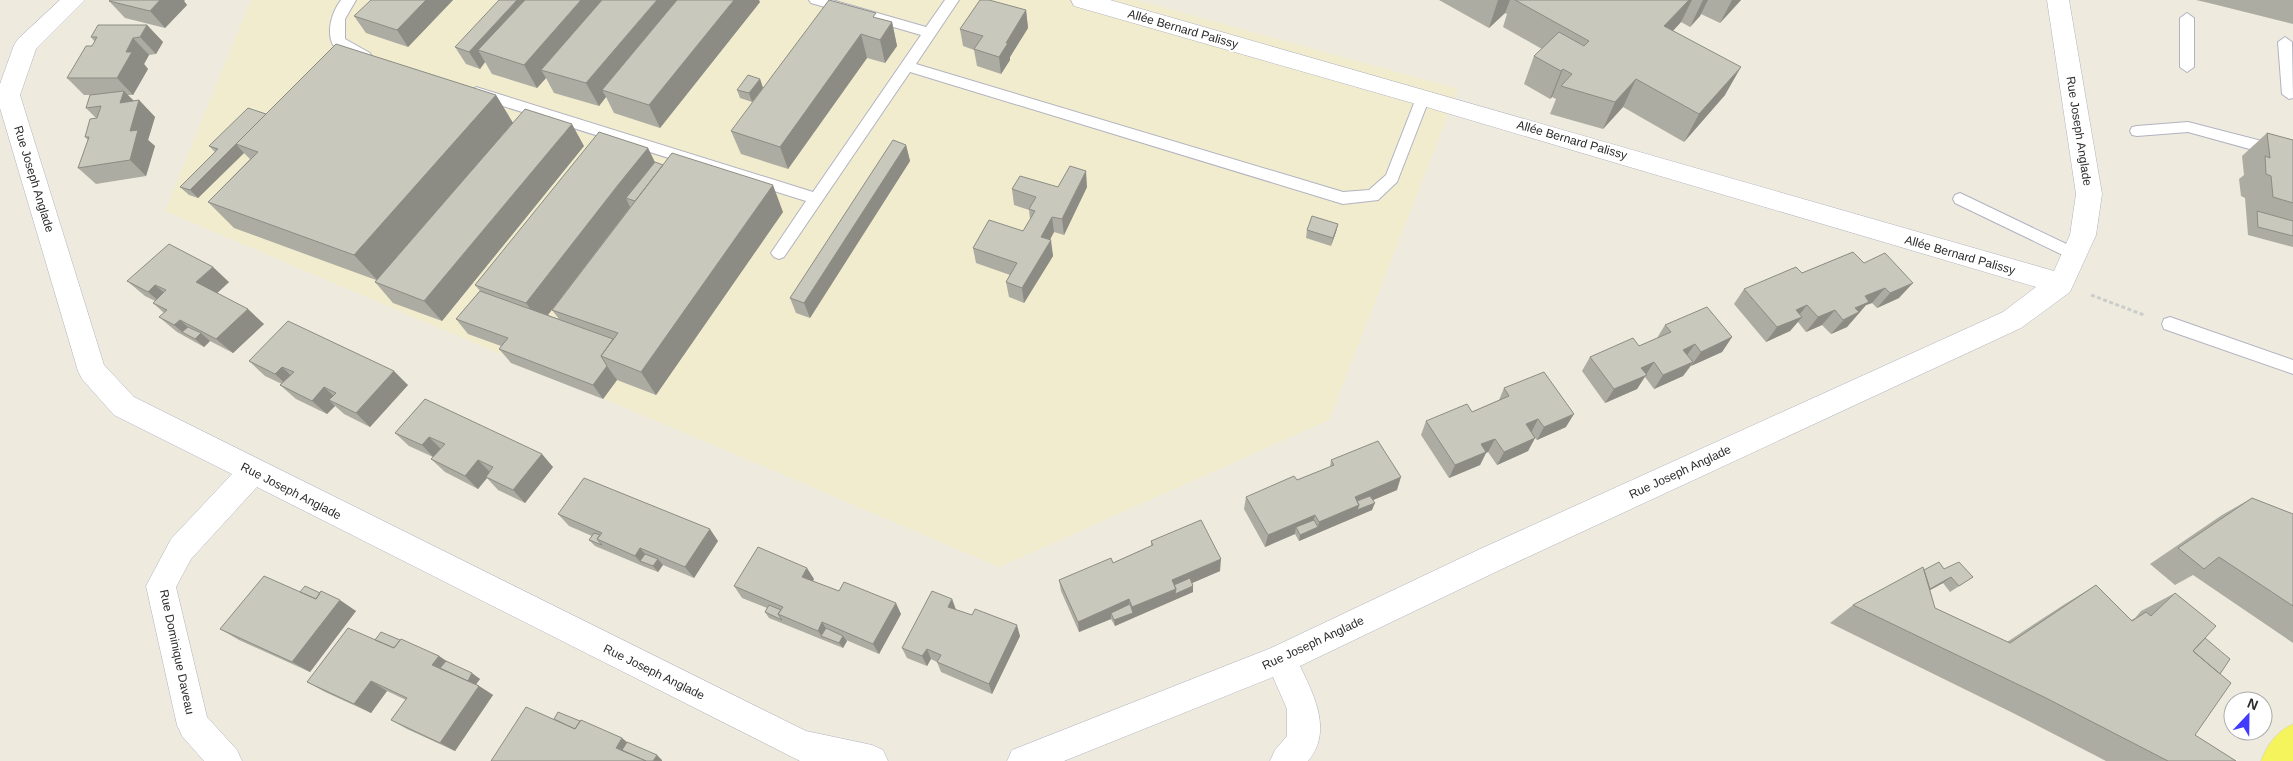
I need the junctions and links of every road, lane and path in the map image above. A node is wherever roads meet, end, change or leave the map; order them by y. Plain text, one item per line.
1 (74, 0) edge
2 (350, 0) edge
3 (816, 0) edge
4 (952, 0) edge
5 (1082, 0) edge
6 (2058, 0) edge
7 (2187, 18) dead end
8 (929, 32) junction
9 (2285, 42) dead end
10 (378, 61) edge
11 (907, 66) junction
12 (2187, 67) dead end
13 (463, 88) edge
14 (2289, 94) dead end
15 (1423, 96) junction
16 (2137, 131) dead end
17 (2293, 155) edge
18 (816, 198) junction
19 (1960, 199) dead end
20 (779, 253) dead end
21 (2074, 254) junction
22 (2061, 284) junction
23 (2170, 324) joint
24 (2293, 367) edge
25 (252, 472) junction
26 (1281, 659) junction
27 (2293, 740) edge
28 (226, 761) edge
29 (872, 761) edge
30 (1023, 761) edge
31 (1286, 761) edge
32 (2277, 761) edge

1 - 25 street, Rue Joseph Anglade
2 - 10 lane
3 - 8 lane
4 - 8 lane
5 - 15 street, Allée Bernard Palissy
6 - 21 street, Rue Joseph Anglade
7 - 12 lane
8 - 11 lane
9 - 14 lane
11 - 15 lane
11 - 18 lane
13 - 18 lane
15 - 22 street, Allée Bernard Palissy
16 - 17 lane
18 - 20 lane
19 - 21 lane
21 - 22 street, Rue Joseph Anglade
22 - 23 path
22 - 26 street, Rue Joseph Anglade
23 - 24 lane
25 - 28 street, Rue Dominique Daveau
25 - 29 street, Rue Joseph Anglade
26 - 30 street, Rue Joseph Anglade
26 - 31 street
27 - 32 main road

